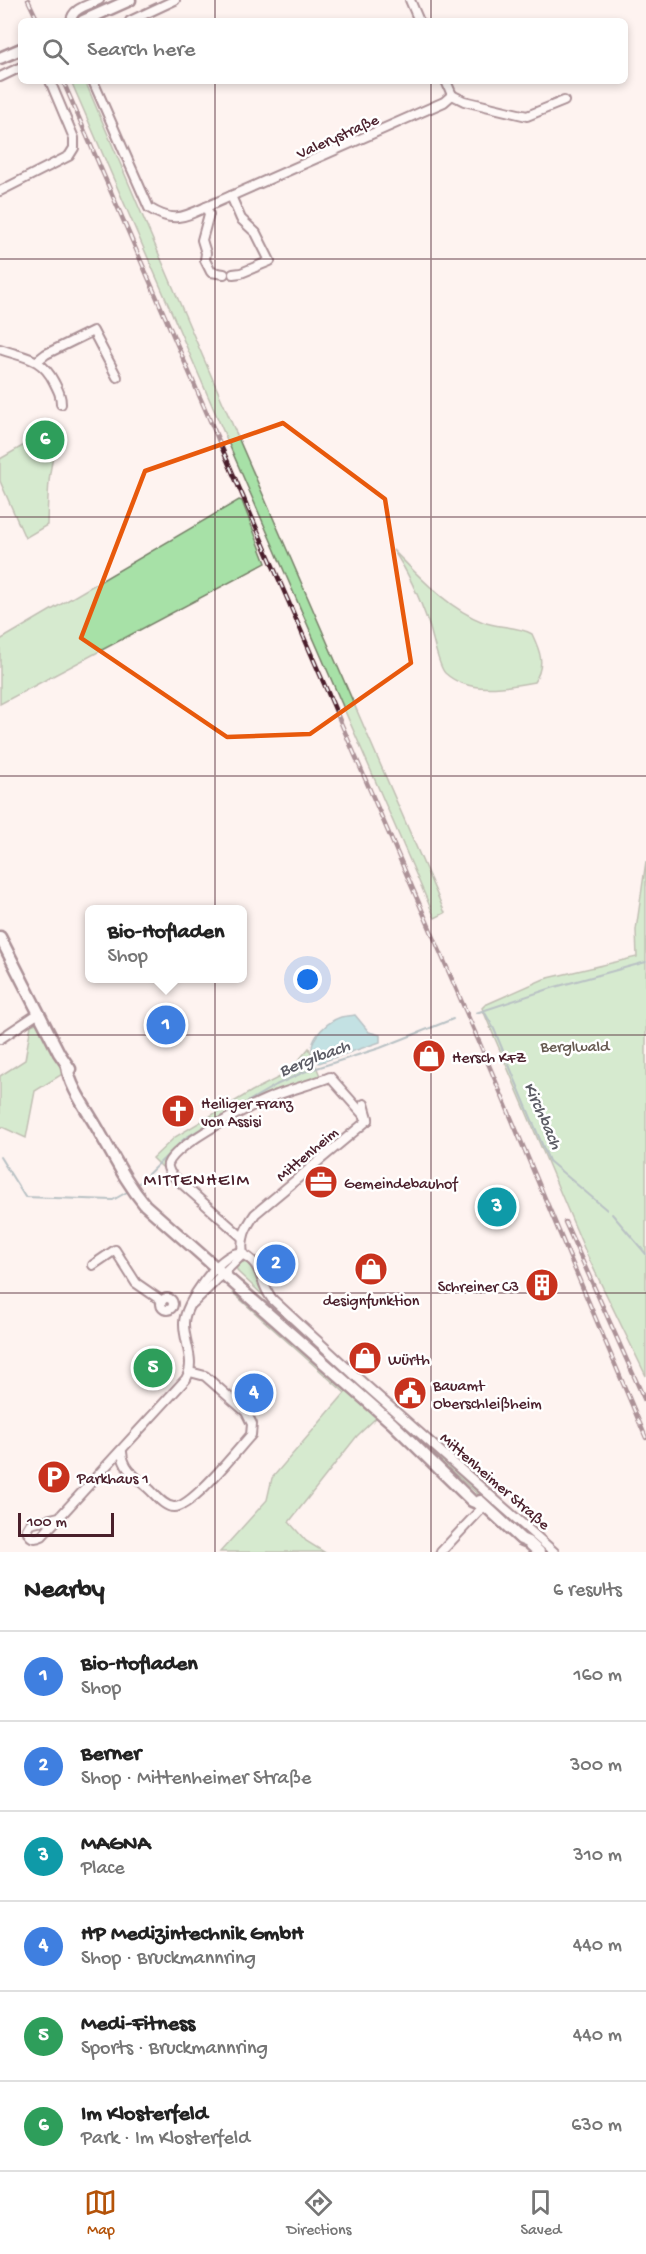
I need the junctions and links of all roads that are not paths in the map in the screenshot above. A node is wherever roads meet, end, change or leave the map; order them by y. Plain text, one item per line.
1 (99, 0) edge
2 (130, 0) edge
3 (175, 0) edge
4 (410, 0) edge
5 (71, 18) edge
6 (90, 18) edge
7 (136, 18) edge
8 (418, 18) edge
9 (18, 50) edge
10 (0, 58) edge
11 (18, 68) edge
12 (0, 77) edge
13 (51, 84) edge
14 (94, 84) edge
15 (447, 84) edge
16 (452, 95) junction
17 (564, 101) dead end
18 (0, 191) edge
19 (231, 196) junction
20 (206, 207) junction
21 (224, 274) dead end
22 (233, 274) dead end
23 (0, 349) edge
24 (37, 361) junction
25 (117, 377) dead end
26 (61, 404) dead end
27 (0, 937) edge
28 (39, 1013) junction
29 (0, 1039) edge
30 (364, 1104) dead end
31 (368, 1119) junction
32 (243, 1238) junction
33 (243, 1254) junction
34 (93, 1265) dead end
35 (219, 1272) junction
36 (189, 1307) junction
37 (190, 1372) junction
38 (122, 1452) junction
39 (484, 1506) junction
40 (59, 1517) dead end
41 (521, 1539) junction
42 (441, 1552) edge
43 (531, 1552) edge
44 (539, 1552) edge
45 (554, 1552) edge

1 - 5 street
2 - 6 main road
3 - 7 street
4 - 8 street
9 - 10 main road
11 - 12 street
13 - 18 street
14 - 20 street, Valerystraße
15 - 16 street
16 - 17 street
16 - 19 street, Valerystraße
19 - 20 street, Valerystraße
19 - 22 street
20 - 21 street
23 - 24 street
24 - 25 street
24 - 26 street
27 - 28 main road
28 - 29 street
28 - 35 main road
30 - 31 street
31 - 32 street, Mittenheim
31 - 32 street
32 - 33 street, Mittenheim
33 - 35 street
33 - 45 street, Mittenheimer Straße
34 - 36 street
35 - 36 street
35 - 39 main road, Mittenheimer Straße
36 - 37 street
37 - 38 street
37 - 38 street
38 - 40 street
39 - 41 main road, Mittenheimer Straße
39 - 42 street
41 - 43 main road, Mittenheimer Straße
41 - 44 main road, Mittenheimer Straße

